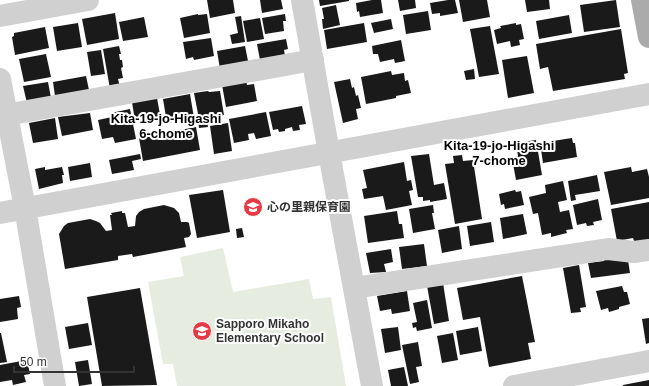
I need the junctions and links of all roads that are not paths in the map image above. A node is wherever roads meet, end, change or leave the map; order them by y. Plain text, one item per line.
1 (88, 0) edge
2 (302, 0) edge
3 (645, 6) edge
4 (0, 16) edge
5 (649, 37) edge
6 (313, 60) junction
7 (0, 79) edge
8 (649, 94) edge
9 (3, 116) edge
10 (328, 153) junction
11 (25, 208) junction
12 (0, 213) edge
13 (649, 250) edge
14 (354, 288) junction
15 (649, 361) edge
16 (562, 382) edge
17 (55, 386) edge
18 (372, 386) edge
19 (514, 386) edge

1 - 4 street
2 - 6 street
3 - 5 main road
6 - 9 street
6 - 10 street
7 - 9 street
8 - 10 street
9 - 11 street
10 - 11 street
10 - 14 street
11 - 12 street
11 - 17 street
13 - 14 street
14 - 18 street
15 - 16 street
16 - 19 street

